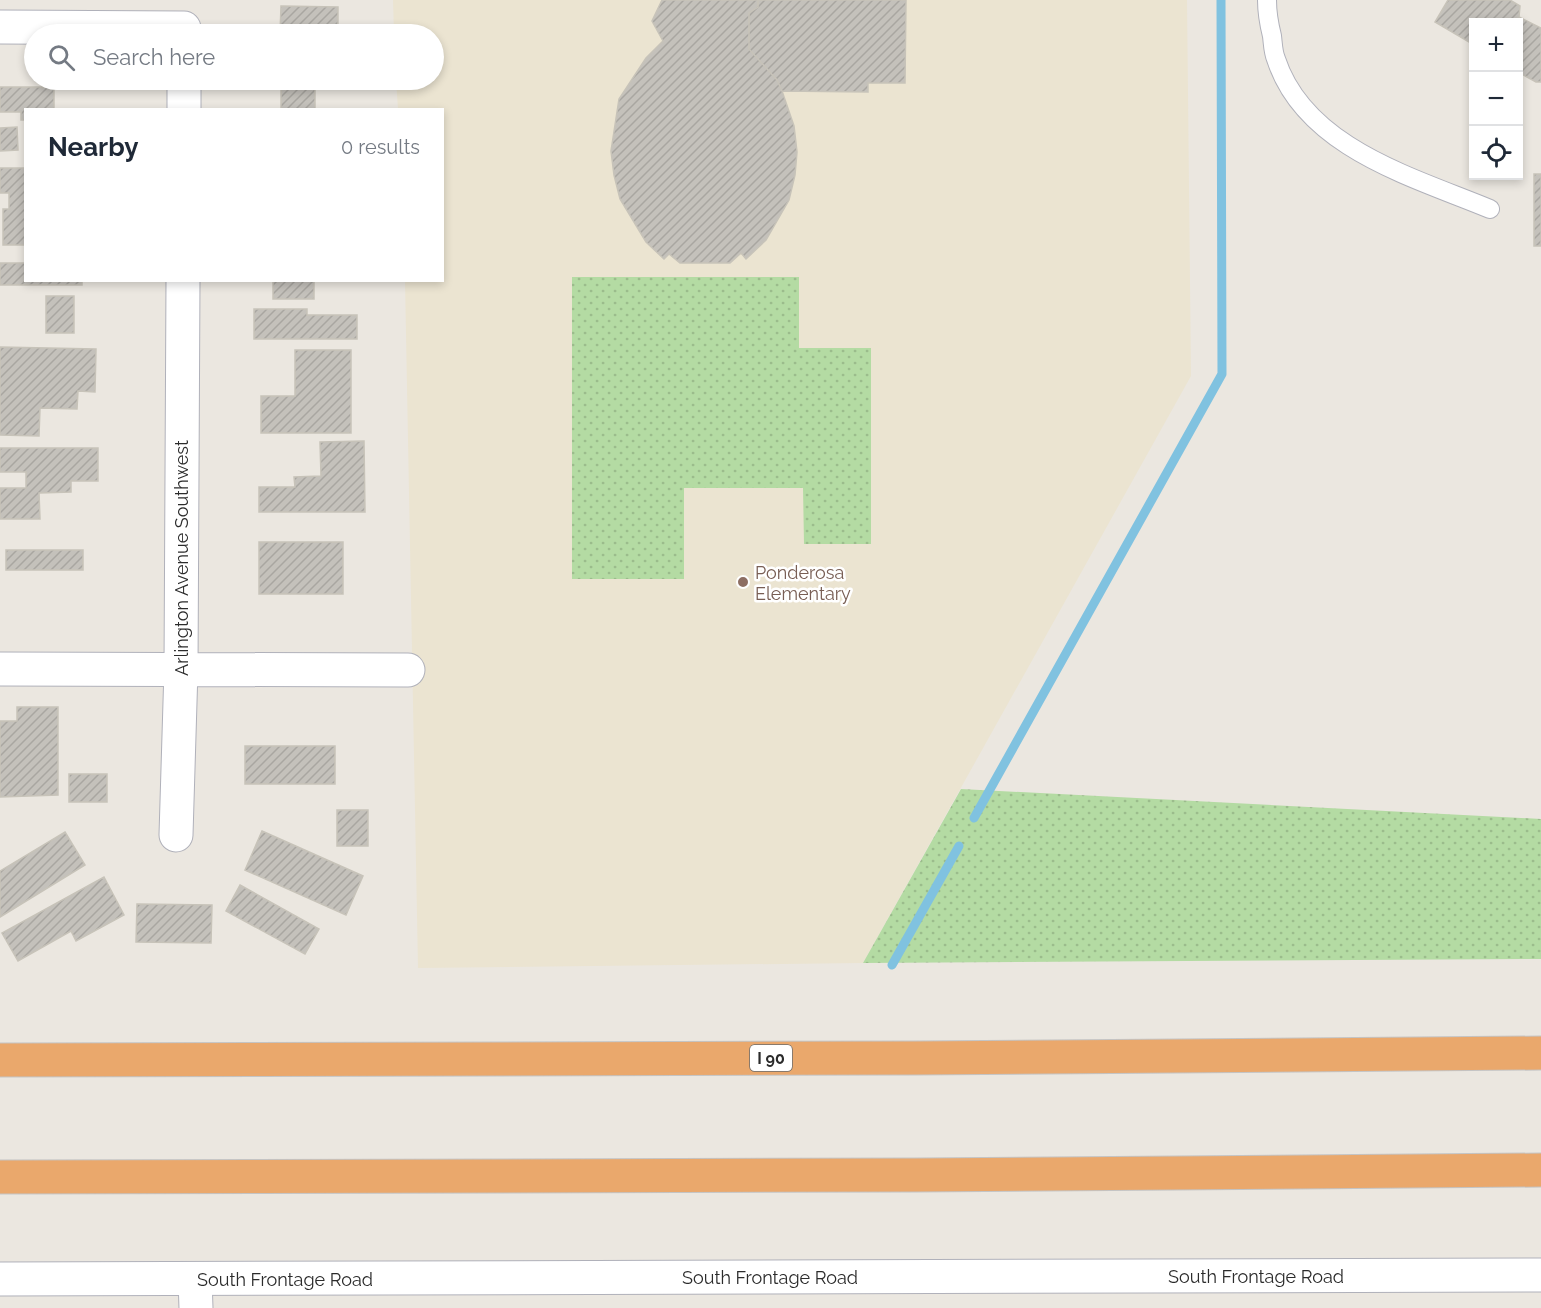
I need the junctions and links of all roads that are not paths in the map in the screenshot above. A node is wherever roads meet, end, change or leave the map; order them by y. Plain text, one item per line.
1 (1267, 0) edge
2 (184, 21) edge
3 (92, 24) edge
4 (24, 26) edge
5 (0, 27) edge
6 (184, 90) edge
7 (184, 108) edge
8 (1490, 209) dead end
9 (183, 282) edge
10 (0, 669) edge
11 (181, 669) junction
12 (408, 670) dead end
13 (176, 835) dead end
14 (1541, 1053) edge
15 (0, 1060) edge
16 (1541, 1170) edge
17 (0, 1177) edge
18 (1541, 1275) edge
19 (0, 1280) edge
20 (195, 1294) edge

1 - 8 lane
2 - 3 main road
4 - 5 main road
6 - 7 main road
9 - 11 main road, Arlington Avenue Southwest
10 - 11 main road
11 - 12 main road
11 - 13 main road, Arlington Avenue Southwest
14 - 15 highway, I 90
16 - 17 highway
18 - 20 main road, South Frontage Road
19 - 20 main road, South Frontage Road

